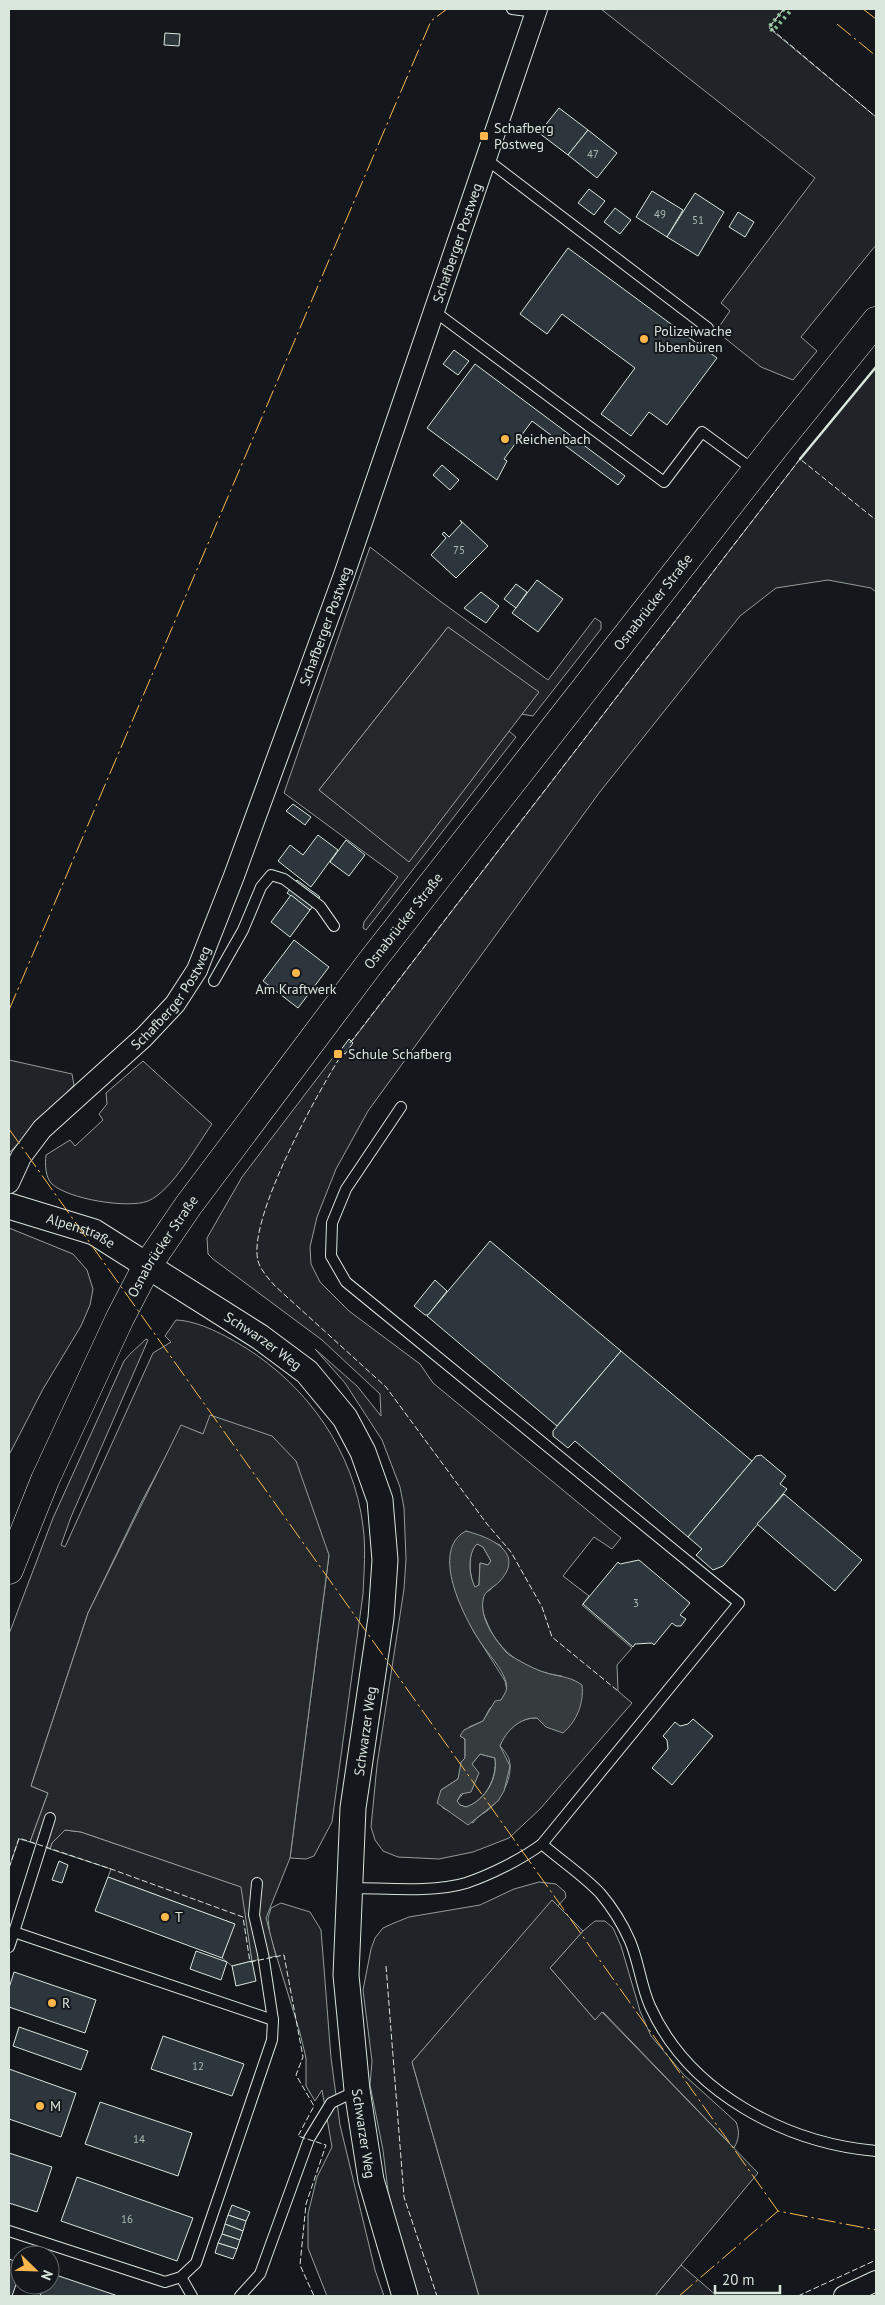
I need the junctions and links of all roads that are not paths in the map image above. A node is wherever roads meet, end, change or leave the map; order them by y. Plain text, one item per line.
1 (512, 9) edge
2 (537, 10) edge
3 (486, 159) junction
4 (434, 311) junction
5 (876, 321) edge
6 (708, 328) dead end
7 (755, 471) junction
8 (334, 926) dead end
9 (214, 981) dead end
10 (401, 1107) dead end
11 (9, 1183) edge
12 (9, 1206) edge
13 (147, 1266) junction
14 (9, 1570) edge
15 (50, 1818) dead end
16 (542, 1844) junction
17 (257, 1883) dead end
18 (349, 1888) junction
19 (14, 1932) junction
20 (9, 1947) edge
21 (273, 2020) junction
22 (357, 2090) junction
23 (876, 2151) edge
24 (9, 2231) edge
25 (181, 2277) junction
26 (876, 2281) edge
27 (192, 2296) edge
28 (240, 2296) edge
29 (405, 2296) edge
30 (844, 2296) edge

1 - 2 lane
2 - 3 street, Schafberger Postweg
3 - 4 street, Schafberger Postweg
3 - 6 lane
4 - 7 lane
4 - 11 street, Schafberger Postweg
5 - 7 main road, Osnabrücker Straße
7 - 13 main road, Osnabrücker Straße
8 - 9 lane
10 - 16 lane
12 - 13 street, Alpenstraße
13 - 14 main road, Osnabrücker Straße
13 - 18 street, Schwarzer Weg
15 - 19 lane
16 - 18 lane
16 - 23 lane
17 - 21 lane
18 - 22 street, Schwarzer Weg
19 - 20 lane
19 - 21 lane
21 - 25 lane
22 - 28 lane
22 - 29 street, Schwarzer Weg
24 - 25 lane
25 - 27 lane
26 - 30 street

